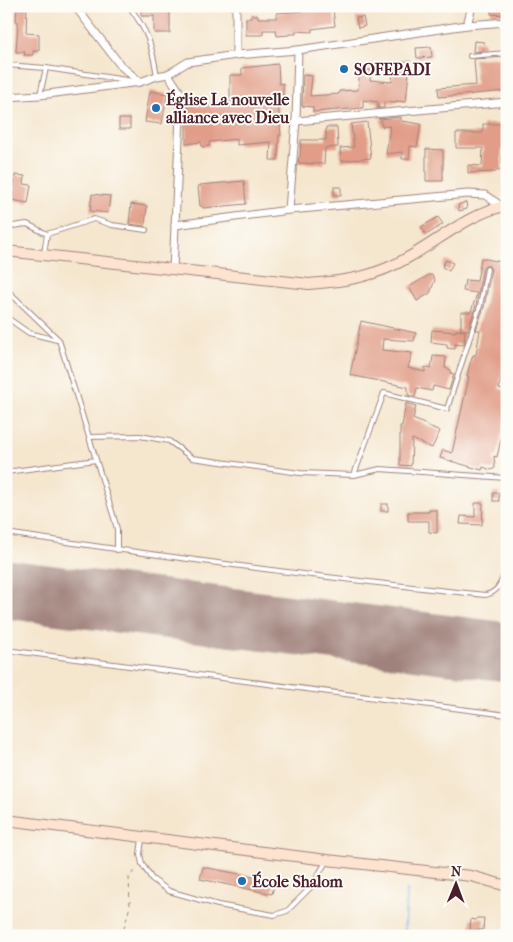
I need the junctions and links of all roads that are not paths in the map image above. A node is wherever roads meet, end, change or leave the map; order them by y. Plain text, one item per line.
1 (75, 6) edge
2 (129, 6) edge
3 (236, 6) edge
4 (472, 6) edge
5 (507, 22) edge
6 (467, 25) junction
7 (298, 50) junction
8 (507, 53) edge
9 (236, 55) junction
10 (470, 56) dead end
11 (6, 65) edge
12 (46, 68) junction
13 (168, 74) junction
14 (157, 76) junction
15 (140, 82) junction
16 (40, 95) junction
17 (6, 97) edge
18 (507, 102) edge
19 (296, 121) junction
20 (504, 206) edge
21 (289, 210) junction
22 (175, 225) junction
23 (6, 228) edge
24 (146, 230) dead end
25 (47, 234) junction
26 (6, 251) edge
27 (44, 254) junction
28 (487, 269) dead end
29 (174, 270) junction
30 (6, 294) edge
31 (6, 317) edge
32 (59, 340) junction
33 (89, 437) junction
34 (96, 460) junction
35 (6, 472) edge
36 (507, 472) edge
37 (354, 475) junction
38 (506, 478) edge
39 (507, 498) edge
40 (507, 532) edge
41 (6, 533) edge
42 (117, 550) junction
43 (6, 650) edge
44 (507, 715) edge
45 (6, 820) edge
46 (142, 838) junction
47 (328, 860) junction
48 (507, 886) edge

1 - 15 street
2 - 14 lane
3 - 9 street
4 - 6 street
5 - 6 street
6 - 7 street
7 - 9 street
7 - 19 street
8 - 10 lane
9 - 13 street
11 - 12 lane
12 - 15 lane
12 - 16 lane
13 - 14 street
13 - 22 street
14 - 15 street
15 - 16 street
16 - 17 street
18 - 19 street
19 - 21 street
20 - 21 street
20 - 29 street
21 - 22 street
22 - 29 street
23 - 25 lane
24 - 25 lane
25 - 27 lane
26 - 27 street
27 - 29 street
28 - 37 lane
30 - 32 lane
31 - 32 lane
32 - 33 lane
33 - 34 lane
33 - 37 lane
34 - 35 lane
34 - 42 lane
36 - 38 lane
37 - 38 lane
38 - 39 lane
40 - 42 lane
41 - 42 lane
43 - 44 lane
45 - 46 street
46 - 47 street
46 - 47 lane
47 - 48 street

